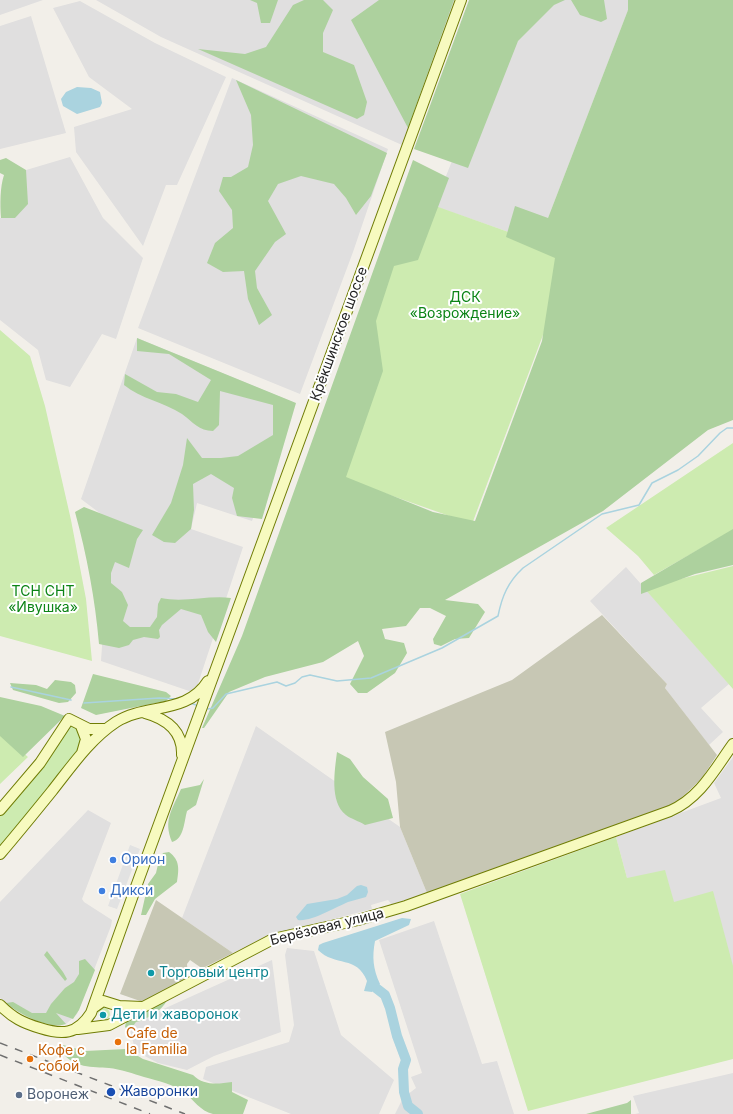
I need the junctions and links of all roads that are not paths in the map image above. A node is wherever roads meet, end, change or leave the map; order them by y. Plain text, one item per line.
1 (461, 0) edge
2 (216, 667) junction
3 (143, 712) junction
4 (82, 726) junction
5 (106, 729) junction
6 (733, 744) edge
7 (82, 754) junction
8 (182, 761) junction
9 (0, 810) edge
10 (0, 854) edge
11 (108, 967) junction
12 (111, 1004) junction
13 (0, 1006) edge
14 (144, 1006) junction
15 (92, 1011) junction
16 (112, 1023) junction
17 (101, 1026) junction
18 (74, 1030) junction

1 - 2 street, Крёкшинское шоссе
2 - 3 street
2 - 8 street
3 - 5 street
3 - 8 street
4 - 5 street
4 - 7 street
4 - 9 street
5 - 7 street
6 - 14 street, Берёзовая улица
7 - 10 street
8 - 11 street
11 - 12 street
11 - 15 street
12 - 14 street
12 - 15 street
12 - 16 street
13 - 18 street
14 - 16 street, Берёзовая улица
15 - 17 street
15 - 18 street
16 - 17 street
17 - 18 street

